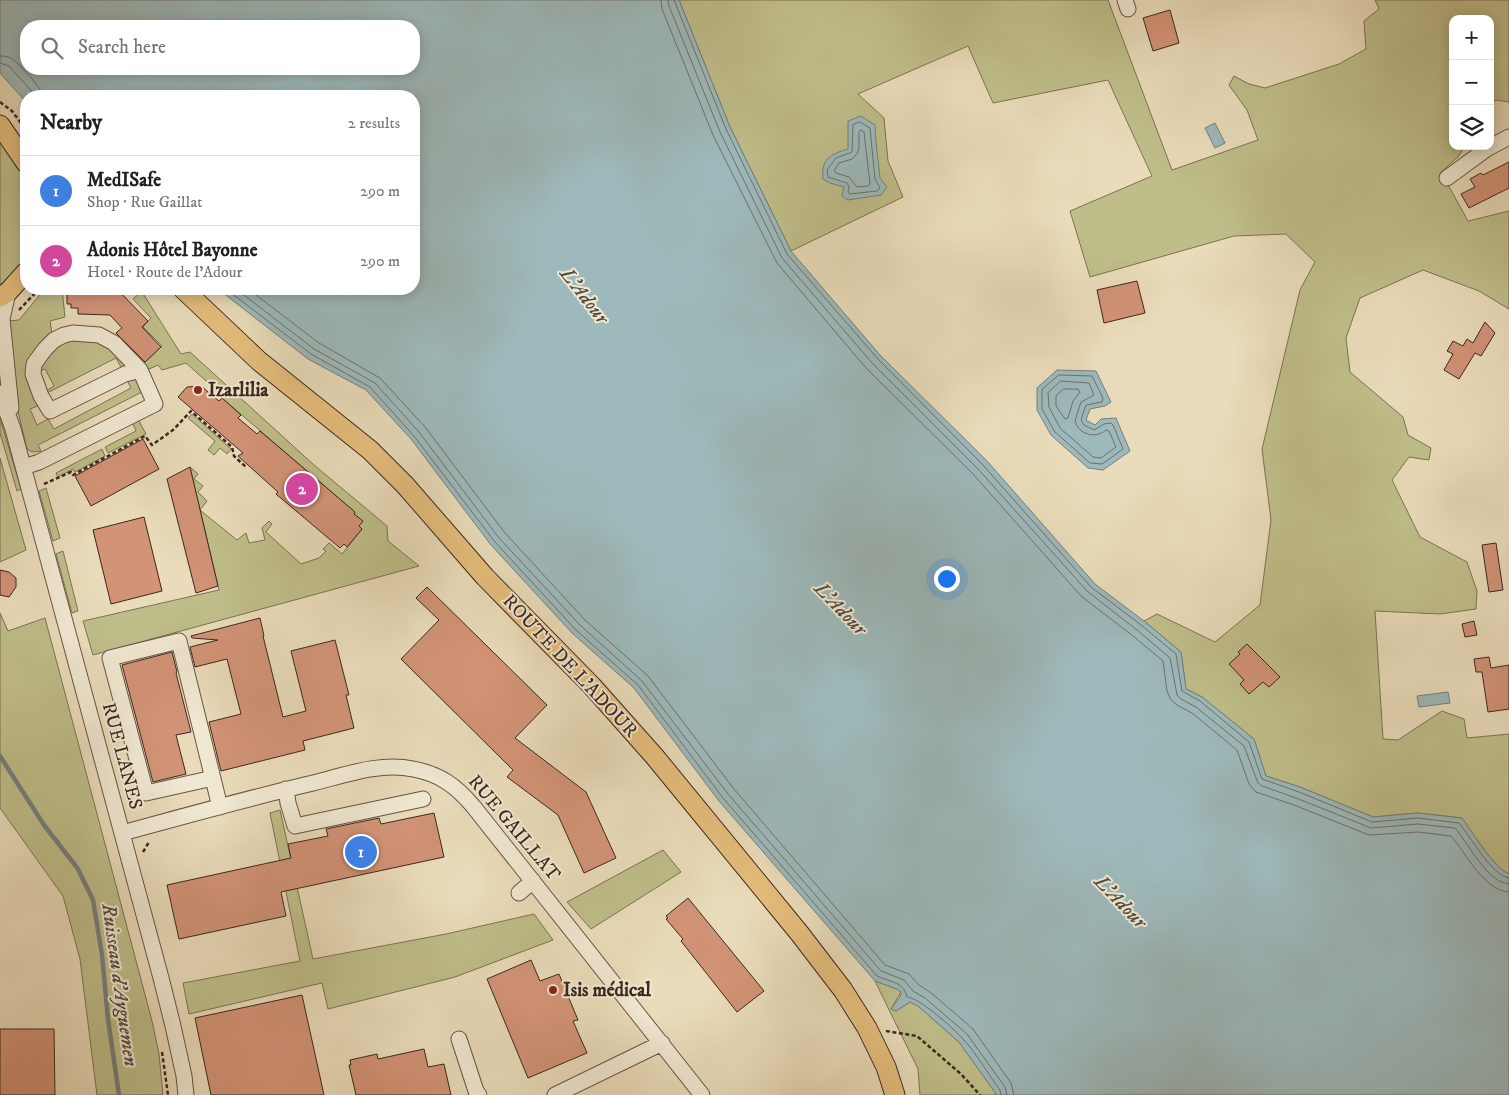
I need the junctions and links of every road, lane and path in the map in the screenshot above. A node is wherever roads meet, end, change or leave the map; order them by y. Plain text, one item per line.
1 (0, 125) edge
2 (1509, 137) edge
3 (20, 154) edge
4 (1447, 178) dead end
5 (20, 278) edge
6 (4, 295) edge
7 (33, 295) edge
8 (189, 295) edge
9 (14, 313) dead end
10 (140, 370) junction
11 (0, 393) edge
12 (14, 429) junction
13 (24, 467) junction
14 (247, 468) dead end
15 (30, 490) junction
16 (214, 778) junction
17 (286, 789) junction
18 (423, 799) dead end
19 (220, 807) junction
20 (122, 833) junction
21 (152, 839) dead end
22 (129, 859) junction
23 (533, 881) junction
24 (519, 893) dead end
25 (867, 1028) junction
26 (459, 1039) dead end
27 (662, 1043) junction
28 (579, 1089) edge
29 (186, 1095) edge
30 (479, 1095) edge
31 (555, 1095) edge
32 (702, 1095) edge
33 (895, 1095) edge
34 (980, 1095) edge

1 - 3 main road
2 - 4 street
5 - 6 main road
6 - 12 street, RUE LANES
7 - 9 path
8 - 25 main road, ROUTE DE L'ADOUR
10 - 10 street
10 - 13 street
11 - 12 street, RUE LANES
12 - 13 street, RUE LANES
13 - 15 street, RUE LANES
14 - 15 path
15 - 20 street, RUE LANES
16 - 16 street
16 - 19 street
17 - 18 street
17 - 19 street, RUE GAILLAT
17 - 23 street, RUE GAILLAT
19 - 20 street, RUE GAILLAT
20 - 22 street, RUE LANES
21 - 22 path
22 - 29 street, RUE LANES
23 - 24 street
23 - 27 street, RUE GAILLAT
25 - 33 main road, ROUTE DE L'ADOUR
25 - 34 path
26 - 30 street
27 - 28 street
27 - 32 street, RUE GAILLAT
28 - 31 street

